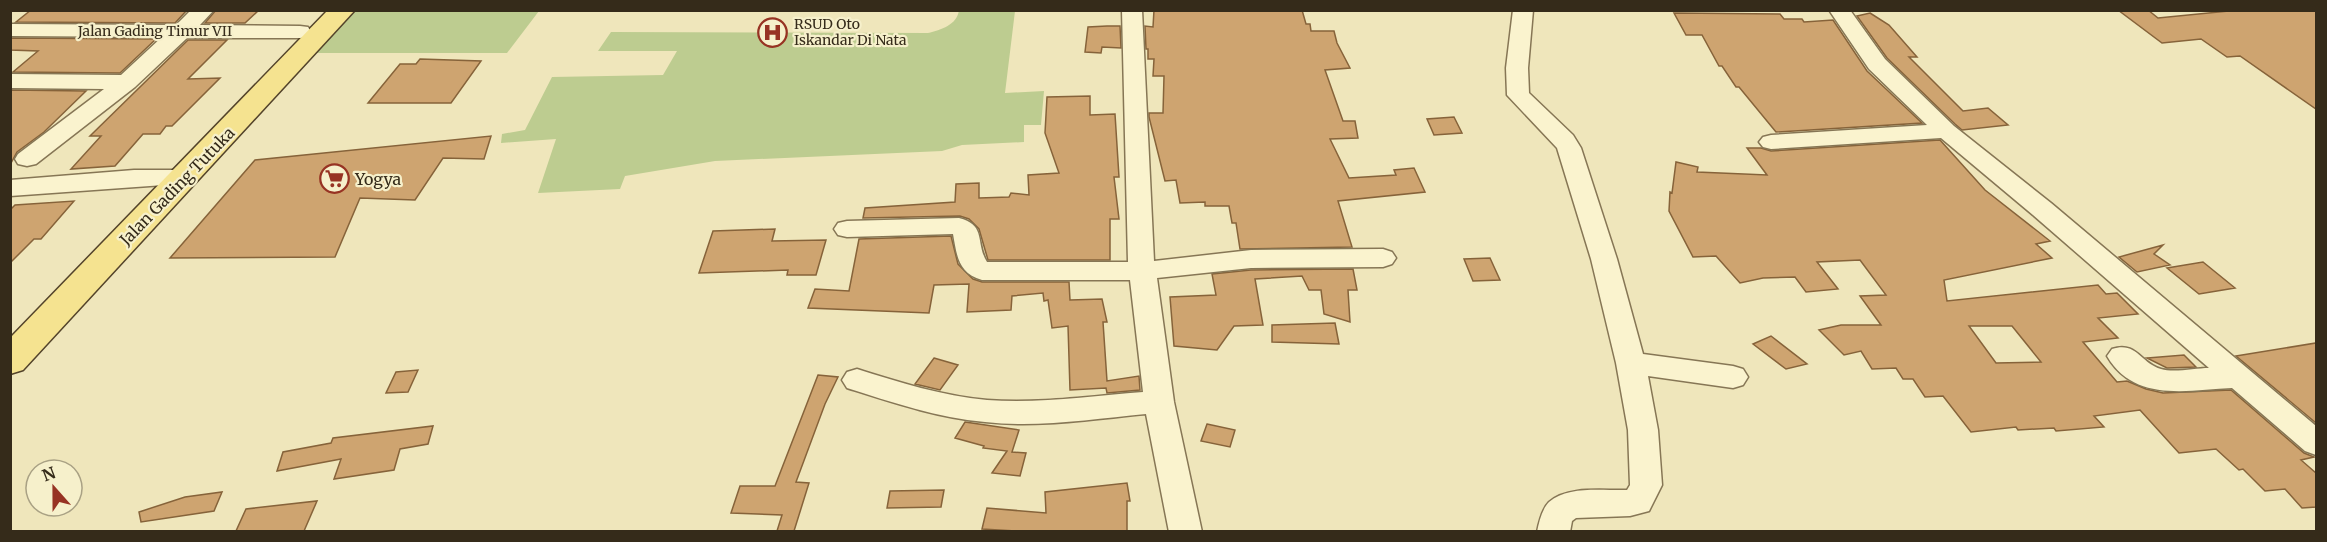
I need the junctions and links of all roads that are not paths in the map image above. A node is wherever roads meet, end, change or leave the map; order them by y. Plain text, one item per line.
1 (204, 10) edge
2 (321, 10) edge
3 (343, 10) edge
4 (1132, 10) edge
5 (1523, 10) edge
6 (1839, 10) edge
7 (292, 21) edge
8 (10, 30) edge
9 (182, 31) junction
10 (12, 82) edge
11 (127, 82) junction
12 (1946, 130) junction
13 (1771, 142) dead end
14 (27, 159) dead end
15 (165, 185) junction
16 (10, 188) edge
17 (10, 201) edge
18 (847, 229) dead end
19 (1383, 258) dead end
20 (1143, 271) junction
21 (10, 334) edge
22 (2122, 356) dead end
23 (10, 361) edge
24 (1631, 363) junction
25 (1733, 377) dead end
26 (2240, 377) junction
27 (857, 380) dead end
28 (1159, 402) junction
29 (2316, 443) edge
30 (1186, 531) edge
31 (1552, 531) edge

1 - 9 street
2 - 7 main road, Jalan Gading Tutuka
3 - 15 main road, Jalan Gading Tutuka
4 - 20 street
5 - 24 street
6 - 12 street
7 - 9 street, Jalan Gading Timur VII
7 - 15 main road, Jalan Gading Tutuka
8 - 9 street, Jalan Gading Timur VII
9 - 11 street
10 - 11 street
11 - 14 street
12 - 13 street
12 - 26 street
15 - 16 street
15 - 17 street
15 - 21 main road, Jalan Gading Tutuka
15 - 23 main road, Jalan Gading Tutuka
18 - 20 street
19 - 20 street
20 - 28 street
22 - 26 street
24 - 25 street
24 - 31 street
26 - 29 street
27 - 28 street
28 - 30 street

